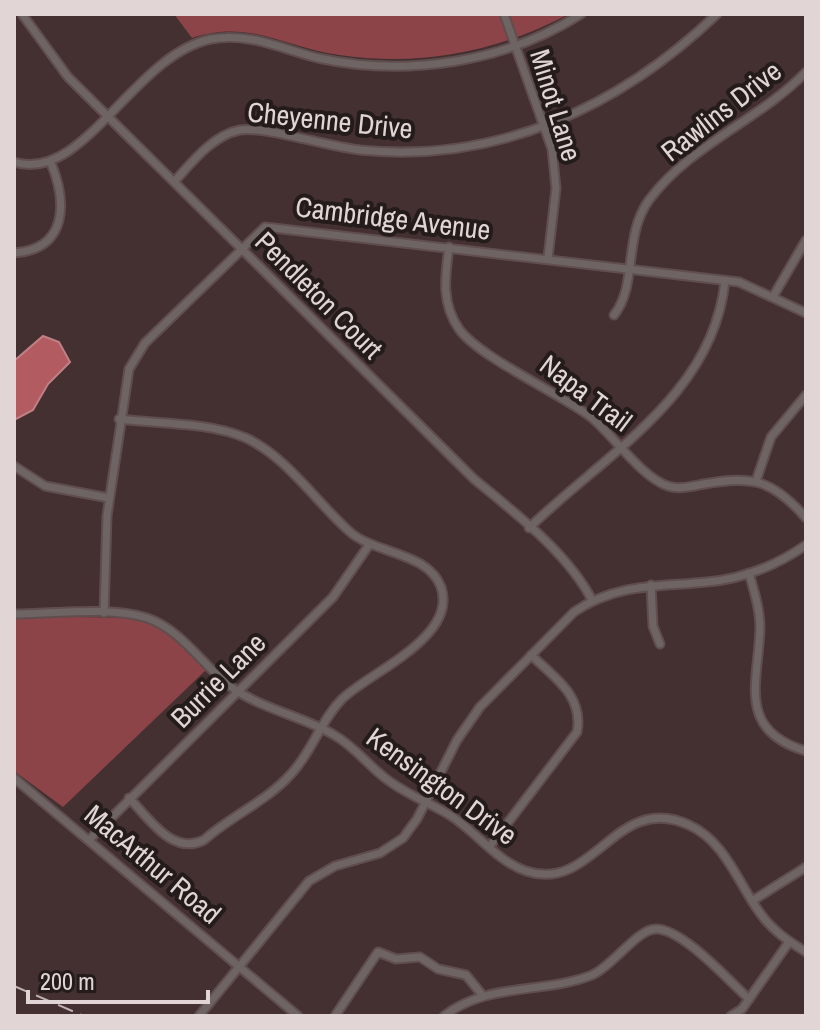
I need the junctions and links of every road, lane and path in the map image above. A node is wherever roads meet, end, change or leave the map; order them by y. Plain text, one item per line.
1 (22, 14) edge
2 (504, 14) edge
3 (581, 14) edge
4 (717, 14) edge
5 (515, 45) junction
6 (806, 72) edge
7 (107, 115) junction
8 (545, 126) junction
9 (14, 162) edge
10 (51, 163) junction
11 (174, 182) junction
12 (806, 240) edge
13 (449, 247) junction
14 (240, 248) junction
15 (14, 253) edge
16 (548, 258) junction
17 (627, 269) junction
18 (725, 281) junction
19 (774, 295) junction
20 (806, 313) edge
21 (614, 315) dead end
22 (806, 395) edge
23 (119, 419) junction
24 (621, 445) junction
25 (14, 466) edge
26 (756, 481) junction
27 (109, 498) junction
28 (806, 518) edge
29 (529, 528) junction
30 (369, 545) junction
31 (806, 545) edge
32 (749, 573) junction
33 (651, 585) junction
34 (592, 600) junction
35 (104, 613) junction
36 (14, 614) edge
37 (660, 644) dead end
38 (531, 655) junction
39 (238, 691) junction
40 (321, 728) junction
41 (806, 751) edge
42 (14, 778) edge
43 (129, 798) junction
44 (426, 802) junction
45 (90, 839) junction
46 (490, 846) junction
47 (806, 867) edge
48 (752, 901) junction
49 (789, 942) junction
50 (806, 952) edge
51 (241, 967) junction
52 (483, 996) junction
53 (749, 999) junction
54 (199, 1016) edge
55 (298, 1016) edge
56 (335, 1016) edge
57 (444, 1016) edge
58 (731, 1016) edge

1 - 7 street, Pendleton Court
2 - 5 street, Minot Lane
3 - 5 street
4 - 8 street, Cheyenne Drive
5 - 7 street
5 - 8 street, Minot Lane
6 - 17 street, Rawlins Drive
7 - 10 street
7 - 11 street, Pendleton Court
8 - 11 street, Cheyenne Drive
8 - 16 street, Minot Lane
9 - 10 street
10 - 15 street
11 - 14 street, Pendleton Court
12 - 19 street
13 - 14 street, Cambridge Avenue
13 - 16 street, Cambridge Avenue
13 - 24 street, Napa Trail
14 - 23 street, Cambridge Avenue
14 - 29 street, Pendleton Court
16 - 17 street, Cambridge Avenue
17 - 18 street, Cambridge Avenue
17 - 21 street, Rawlins Drive
18 - 19 street, Cambridge Avenue
18 - 24 street
19 - 20 street, Cambridge Avenue
22 - 26 street
23 - 27 street, Cambridge Avenue
23 - 30 street
24 - 26 street, Napa Trail
24 - 29 street
25 - 27 street
26 - 28 street
27 - 35 street, Cambridge Avenue
29 - 34 street, Pendleton Court
30 - 39 street, Burrie Lane
30 - 40 street
31 - 32 street
32 - 33 street
32 - 41 street
33 - 34 street
33 - 37 street
34 - 38 street
35 - 36 street, Kensington Drive
35 - 39 street, Kensington Drive
38 - 44 street
38 - 46 street
39 - 40 street, Kensington Drive
39 - 43 street, Burrie Lane
40 - 43 street
40 - 44 street, Kensington Drive
42 - 45 street, MacArthur Road
43 - 45 street, Burrie Lane
44 - 46 street, Kensington Drive
44 - 51 street
45 - 51 street, MacArthur Road
46 - 48 street, Kensington Drive
47 - 48 street
48 - 49 street, Kensington Drive
49 - 50 street, Kensington Drive
49 - 53 street
51 - 54 street
51 - 55 street, MacArthur Road
52 - 53 street
52 - 56 street
52 - 57 street
53 - 58 street

